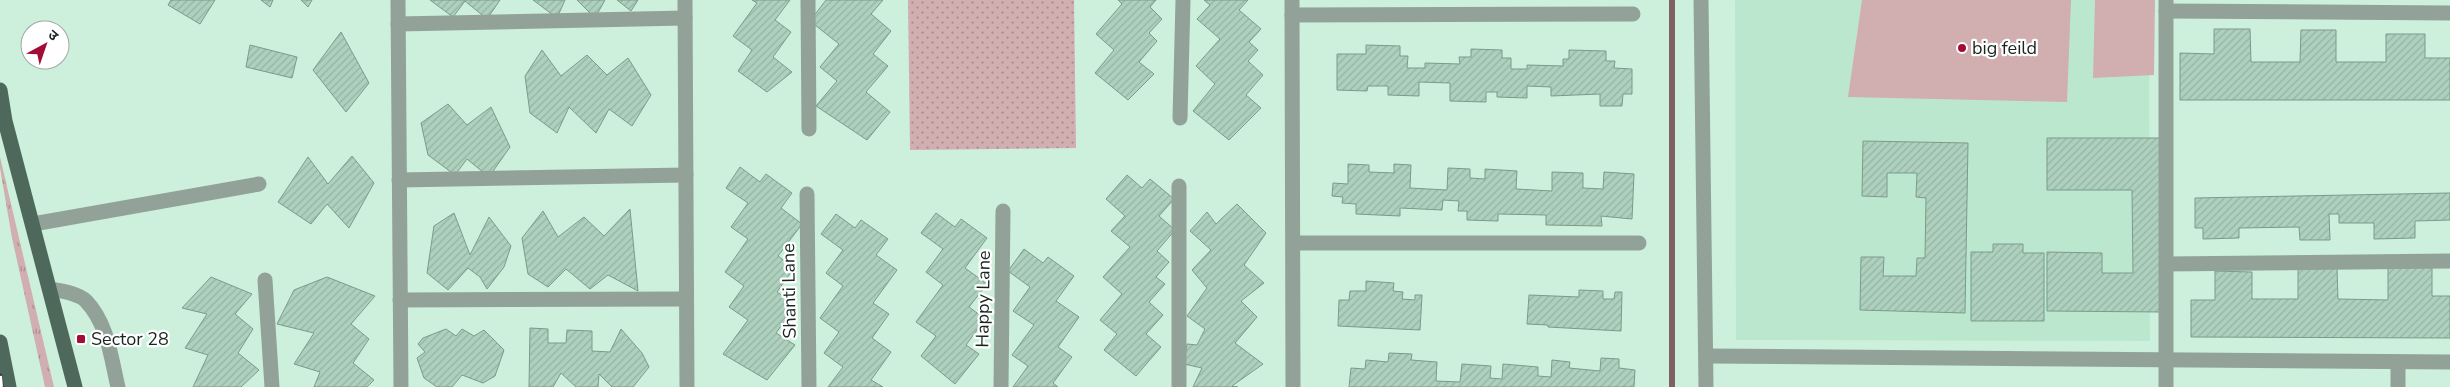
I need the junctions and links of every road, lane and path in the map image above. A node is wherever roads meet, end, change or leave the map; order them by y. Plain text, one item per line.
1 (398, 0) edge
2 (685, 0) edge
3 (808, 0) edge
4 (1183, 0) edge
5 (1701, 0) edge
6 (2166, 6) edge
7 (1292, 7) edge
8 (2450, 13) edge
9 (1633, 14) dead end
10 (685, 18) junction
11 (398, 24) junction
12 (0, 90) edge
13 (1180, 118) dead end
14 (809, 129) dead end
15 (686, 175) junction
16 (400, 180) junction
17 (259, 184) dead end
18 (1179, 186) dead end
19 (807, 194) dead end
20 (1002, 211) dead end
21 (33, 224) junction
22 (1293, 243) junction
23 (1639, 243) dead end
24 (2450, 260) edge
25 (2166, 264) junction
26 (265, 280) dead end
27 (50, 289) junction
28 (686, 299) junction
29 (400, 300) junction
30 (0, 342) edge
31 (1706, 356) junction
32 (2166, 360) junction
33 (2398, 362) junction
34 (2450, 362) edge
35 (9, 387) edge
36 (75, 387) edge
37 (118, 387) edge
38 (272, 387) edge
39 (401, 387) edge
40 (687, 387) edge
41 (809, 387) edge
42 (1001, 387) edge
43 (1179, 387) edge
44 (1293, 387) edge
45 (1706, 387) edge
46 (2166, 387) edge
47 (2398, 387) edge

1 - 11 street
2 - 10 street
3 - 14 street
4 - 13 street
5 - 31 street
6 - 8 street
6 - 25 street
7 - 9 street
7 - 22 street
10 - 11 street
10 - 15 street
11 - 16 street
12 - 21 main road
15 - 16 street
15 - 28 street
16 - 29 street
17 - 21 street
18 - 43 street
19 - 41 street, Shanti Lane
20 - 42 street, Happy Lane
21 - 27 main road
22 - 23 street
22 - 44 street
24 - 25 street
25 - 32 street
26 - 38 street
27 - 36 main road
27 - 37 street
28 - 29 street
28 - 40 street
29 - 39 street
30 - 35 main road
31 - 32 street
31 - 45 street
32 - 33 street
32 - 46 street
33 - 34 street
33 - 47 street

